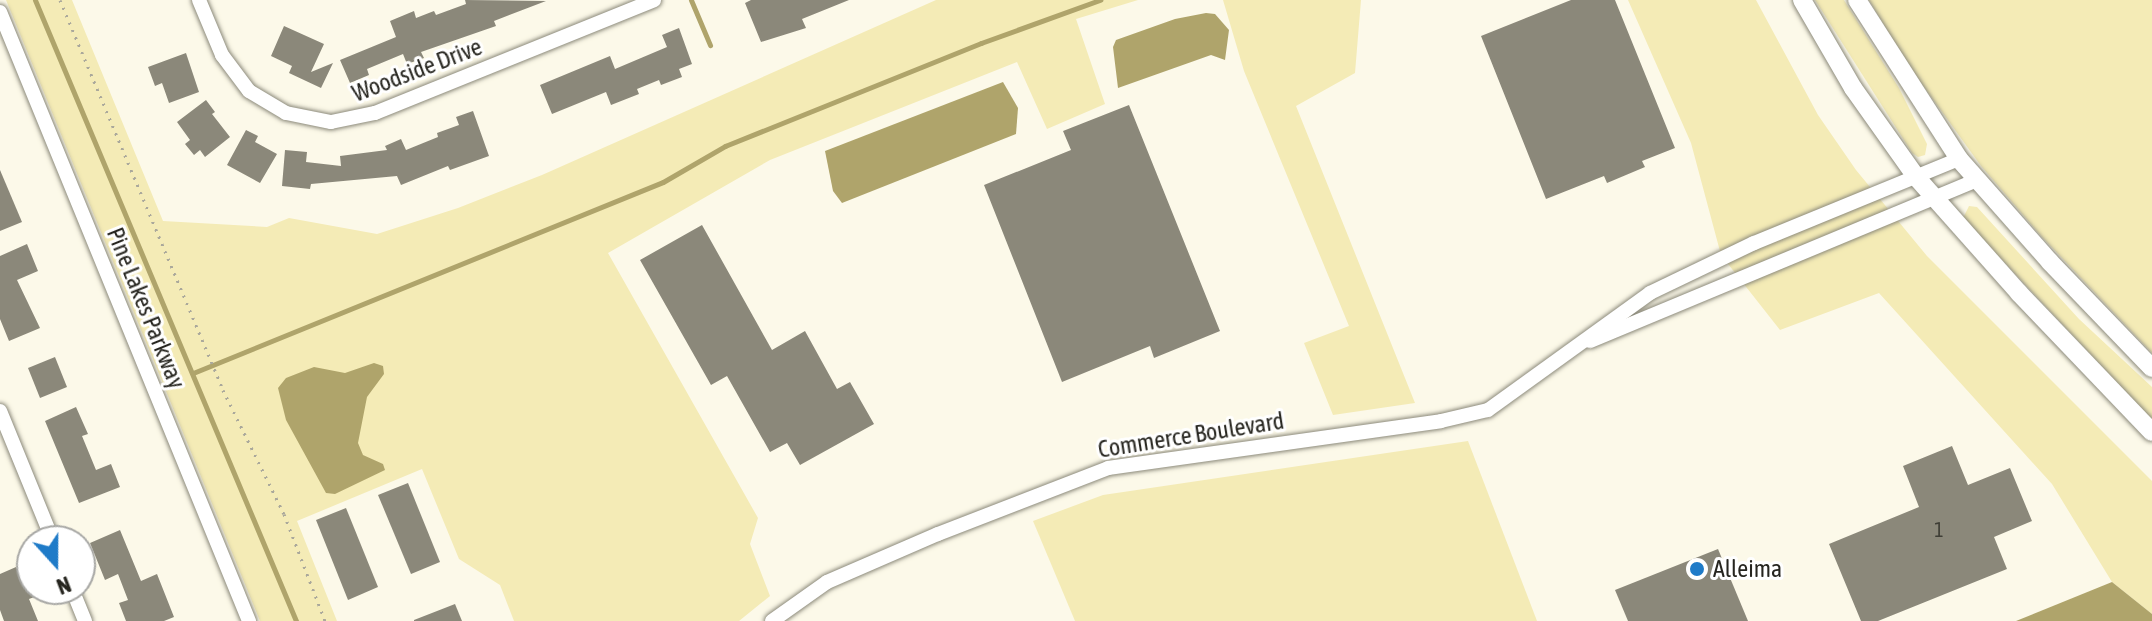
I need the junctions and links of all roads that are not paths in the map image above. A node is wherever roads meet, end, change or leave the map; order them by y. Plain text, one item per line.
1 (199, 0) edge
2 (654, 0) edge
3 (1802, 0) edge
4 (1857, 0) edge
5 (0, 12) edge
6 (1959, 159) junction
7 (1917, 178) junction
8 (1976, 180) junction
9 (1934, 199) junction
10 (1699, 268) junction
11 (1707, 293) junction
12 (1579, 346) junction
13 (2152, 368) edge
14 (0, 411) edge
15 (2152, 432) edge
16 (46, 525) edge
17 (249, 621) edge
18 (772, 621) edge

1 - 2 street, Woodside Drive
3 - 7 main road
4 - 6 main road
5 - 17 street, Pine Lakes Parkway
6 - 7 street
6 - 8 main road
7 - 9 main road
7 - 10 street
8 - 9 street
8 - 13 main road
9 - 11 street
9 - 15 main road
10 - 11 street
10 - 12 street
11 - 12 street
12 - 18 street, Commerce Boulevard
14 - 16 street

